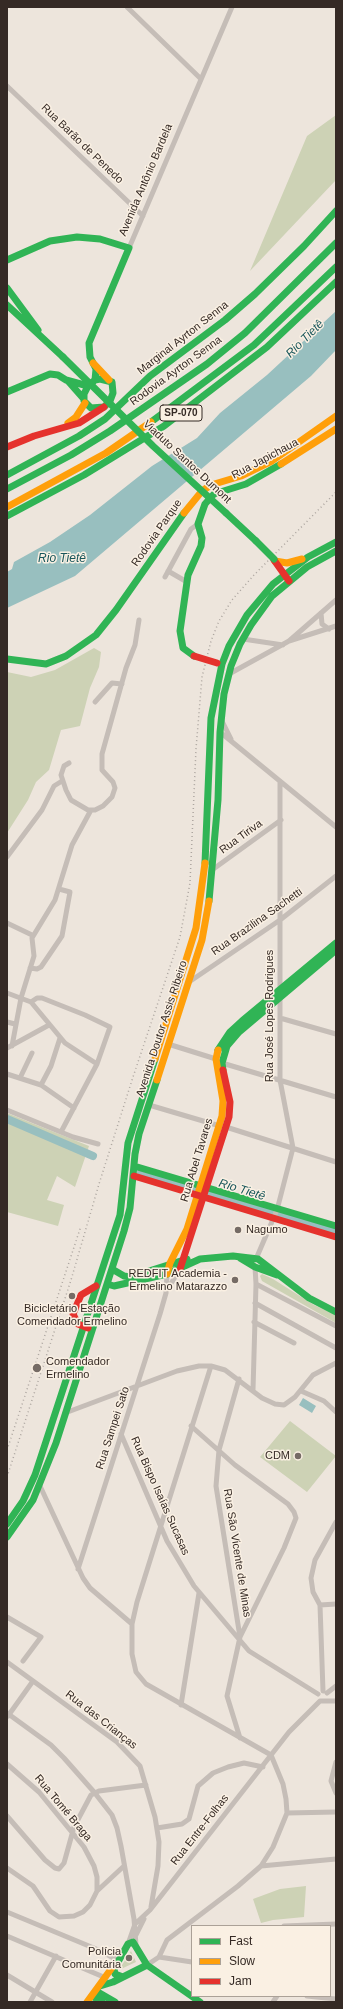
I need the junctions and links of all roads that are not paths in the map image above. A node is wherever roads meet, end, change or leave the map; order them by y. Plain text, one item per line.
1 (127, 7) edge
2 (232, 7) edge
3 (202, 79) junction
4 (7, 86) edge
5 (336, 211) edge
6 (143, 216) junction
7 (336, 243) edge
8 (129, 248) junction
9 (9, 260) edge
10 (7, 266) edge
11 (336, 267) edge
12 (336, 282) edge
13 (7, 288) edge
14 (7, 305) edge
15 (23, 316) junction
16 (93, 362) junction
17 (66, 380) junction
18 (95, 380) junction
19 (109, 380) junction
20 (88, 386) junction
21 (7, 392) edge
22 (84, 400) junction
23 (104, 407) junction
24 (336, 416) edge
25 (336, 429) edge
26 (7, 445) edge
27 (7, 475) edge
28 (7, 489) edge
29 (7, 507) edge
30 (7, 516) edge
31 (198, 524) junction
32 (336, 542) edge
33 (336, 551) edge
34 (308, 557) junction
35 (275, 560) junction
36 (168, 571) junction
37 (284, 574) junction
38 (164, 577) dead end
39 (290, 581) junction
40 (186, 582) junction
41 (336, 600) edge
42 (321, 613) junction
43 (139, 620) dead end
44 (336, 626) edge
45 (329, 629) junction
46 (243, 639) junction
47 (289, 642) junction
48 (283, 645) junction
49 (7, 659) edge
50 (220, 664) junction
51 (228, 675) junction
52 (122, 684) junction
53 (95, 702) dead end
54 (211, 718) junction
55 (221, 719) junction
56 (220, 732) junction
57 (232, 742) junction
58 (69, 763) dead end
59 (62, 781) junction
60 (280, 781) junction
61 (91, 810) junction
62 (281, 820) junction
63 (336, 827) edge
64 (7, 857) edge
65 (212, 870) junction
66 (336, 876) edge
67 (59, 889) junction
68 (280, 920) junction
69 (7, 923) edge
70 (32, 935) junction
71 (336, 944) edge
72 (336, 950) edge
73 (30, 968) junction
74 (189, 982) junction
75 (279, 990) junction
76 (7, 993) edge
77 (21, 998) junction
78 (279, 999) junction
79 (31, 1002) junction
80 (280, 1018) junction
81 (7, 1022) edge
82 (15, 1024) junction
83 (49, 1025) junction
84 (336, 1034) edge
85 (60, 1038) junction
86 (168, 1044) junction
87 (9, 1047) edge
88 (32, 1053) dead end
89 (219, 1061) junction
90 (97, 1064) junction
91 (7, 1074) edge
92 (20, 1078) junction
93 (280, 1080) junction
94 (41, 1085) junction
95 (336, 1097) edge
96 (149, 1105) junction
97 (74, 1108) junction
98 (7, 1110) edge
99 (223, 1126) junction
100 (61, 1132) junction
101 (98, 1144) dead end
102 (293, 1148) junction
103 (336, 1162) edge
104 (125, 1166) junction
105 (134, 1166) junction
106 (134, 1176) junction
107 (202, 1191) junction
108 (277, 1209) junction
109 (274, 1218) junction
110 (336, 1226) edge
111 (336, 1237) edge
112 (187, 1238) junction
113 (184, 1259) junction
114 (200, 1259) junction
115 (170, 1263) junction
116 (258, 1263) junction
117 (102, 1267) junction
118 (112, 1269) junction
119 (180, 1270) junction
120 (167, 1274) junction
121 (256, 1283) junction
122 (108, 1284) junction
123 (96, 1286) junction
124 (166, 1293) junction
125 (255, 1303) junction
126 (336, 1312) edge
127 (254, 1322) junction
128 (336, 1326) edge
129 (84, 1327) junction
130 (92, 1329) junction
131 (294, 1343) dead end
132 (336, 1348) edge
133 (336, 1363) edge
134 (211, 1366) junction
135 (239, 1379) junction
136 (136, 1386) junction
137 (253, 1390) junction
138 (301, 1391) junction
139 (336, 1412) edge
140 (65, 1413) junction
141 (191, 1426) junction
142 (121, 1434) junction
143 (219, 1450) junction
144 (40, 1486) junction
145 (336, 1522) edge
146 (7, 1524) edge
147 (160, 1524) junction
148 (7, 1537) edge
149 (78, 1568) junction
150 (199, 1593) junction
151 (336, 1604) edge
152 (320, 1605) junction
153 (7, 1617) edge
154 (132, 1624) junction
155 (240, 1639) junction
156 (23, 1661) dead end
157 (7, 1662) edge
158 (33, 1681) junction
159 (336, 1686) edge
160 (323, 1693) junction
161 (327, 1700) junction
162 (320, 1701) junction
163 (336, 1701) edge
164 (181, 1705) junction
165 (8, 1715) edge
166 (240, 1738) junction
167 (271, 1755) junction
168 (336, 1762) edge
169 (7, 1764) edge
170 (263, 1767) junction
171 (334, 1774) edge
172 (146, 1785) junction
173 (94, 1792) junction
174 (336, 1793) edge
175 (336, 1812) edge
176 (286, 1813) junction
177 (7, 1816) edge
178 (157, 1828) junction
179 (72, 1832) junction
180 (336, 1859) edge
181 (124, 1866) junction
182 (260, 1866) junction
183 (7, 1868) edge
184 (97, 1891) junction
185 (150, 1910) junction
186 (7, 1912) edge
187 (145, 1916) junction
188 (135, 1924) junction
189 (336, 1924) edge
190 (310, 1925) edge
191 (7, 1936) edge
192 (136, 1936) junction
193 (128, 1944) junction
194 (136, 1945) junction
195 (56, 1956) junction
196 (159, 1957) junction
197 (117, 1960) junction
198 (191, 1962) edge
199 (147, 1965) junction
200 (7, 1975) edge
201 (122, 1977) junction
202 (106, 1978) junction
203 (35, 1993) junction
204 (94, 1994) edge
205 (191, 1996) edge
206 (317, 1997) edge
207 (336, 1999) edge
208 (30, 2002) edge
209 (52, 2002) edge
210 (102, 2002) edge
211 (115, 2002) edge

1 - 3 street
2 - 3 street, Avenida Antônio Bardela
3 - 6 street, Avenida Antônio Bardela
4 - 6 street, Rua Barão de Penedo
5 - 27 main road, Marginal Ayrton Senna
6 - 8 street, Avenida Antônio Bardela
7 - 28 main road, Rodovia Ayrton Senna / SP-070
8 - 9 main road
8 - 16 main road, Avenida Antônio Bardela
9 - 10 main road
11 - 29 main road, SP-070
12 - 30 main road, SP-070
13 - 15 main road
14 - 15 main road
15 - 35 main road, Viaduto Santos Dumont, bridge
16 - 18 main road, Avenida Antônio Bardela
16 - 19 main road, Avenida Antônio Bardela
17 - 20 main road
17 - 21 main road
17 - 22 main road
18 - 19 main road
18 - 20 main road
19 - 23 main road
20 - 22 main road
22 - 23 main road
22 - 26 main road
23 - 26 main road
24 - 49 main road, Rodovia Parque
25 - 31 main road, Rua Japichaua
31 - 36 street
31 - 40 main road
32 - 34 main road, Avenida Doutor Assis Ribeiro
33 - 39 main road, Avenida Doutor Assis Ribeiro
34 - 35 main road
34 - 37 main road, Avenida Doutor Assis Ribeiro
35 - 37 main road, Viaduto Santos Dumont
36 - 38 street
36 - 40 street
37 - 39 main road, Viaduto Santos Dumont
37 - 50 main road, Avenida Doutor Assis Ribeiro
39 - 46 main road, Avenida Doutor Assis Ribeiro
40 - 50 main road, bridge
41 - 42 street
42 - 45 street
42 - 47 street
43 - 52 street
44 - 45 street
45 - 47 street
46 - 48 street
46 - 51 main road, Avenida Doutor Assis Ribeiro
47 - 48 street
48 - 51 street
50 - 54 main road, Avenida Doutor Assis Ribeiro
51 - 55 main road, Avenida Doutor Assis Ribeiro
52 - 53 street
52 - 61 street
54 - 56 main road
54 - 104 main road, Avenida Doutor Assis Ribeiro
55 - 56 main road, Avenida Doutor Assis Ribeiro
55 - 57 street
56 - 57 street
56 - 65 main road, Avenida Doutor Assis Ribeiro
57 - 60 street
58 - 59 street
59 - 61 street
59 - 64 street
60 - 62 street, Rua José Lopes Rodrigues
60 - 63 street
61 - 67 street
62 - 65 street, Rua Tiriva
62 - 68 street, Rua José Lopes Rodrigues
65 - 74 main road, Avenida Doutor Assis Ribeiro
66 - 68 street, Rua Brazilina Sachetti
67 - 70 street
67 - 73 street
68 - 74 street, Rua Brazilina Sachetti
68 - 75 street, Rua José Lopes Rodrigues
69 - 70 street
70 - 73 street
71 - 75 main road, Rua Abel Tavares
72 - 78 main road, Rua Abel Tavares
73 - 77 street
74 - 86 main road, Avenida Doutor Assis Ribeiro
75 - 78 street, Rua José Lopes Rodrigues
75 - 89 main road, Rua Abel Tavares
76 - 77 street
77 - 79 street
77 - 82 street
78 - 80 street, Rua José Lopes Rodrigues
78 - 89 main road, Rua Abel Tavares
79 - 83 street
79 - 90 street
80 - 84 street
80 - 93 street, Rua José Lopes Rodrigues
81 - 82 street
82 - 87 street
83 - 85 street
83 - 87 street
85 - 90 street
85 - 94 street
86 - 89 street
86 - 96 main road, Avenida Doutor Assis Ribeiro
88 - 92 street
89 - 93 street
89 - 99 main road, Rua Abel Tavares
90 - 97 street
91 - 92 street
92 - 94 street
93 - 95 street
93 - 102 street, Rua José Lopes Rodrigues
94 - 97 street
96 - 99 street
96 - 105 main road, Avenida Doutor Assis Ribeiro
97 - 100 street
98 - 100 street
99 - 102 street
99 - 107 main road, Rua Abel Tavares
100 - 101 street
102 - 103 street
102 - 108 street, Rua José Lopes Rodrigues
104 - 105 main road
104 - 117 main road, Avenida Doutor Assis Ribeiro
105 - 106 main road, Avenida Doutor Assis Ribeiro
105 - 107 main road
106 - 107 main road
106 - 118 main road, Avenida Doutor Assis Ribeiro
107 - 108 main road
107 - 109 main road
107 - 112 main road, Rua Abel Tavares
108 - 109 street, Rua José Lopes Rodrigues
108 - 110 main road
109 - 111 main road
109 - 116 street, Rua José Lopes Rodrigues
112 - 113 main road, Rua Abel Tavares
112 - 115 main road, Rua Abel Tavares
113 - 114 main road
113 - 115 main road
113 - 119 main road, Rua Abel Tavares
114 - 116 main road
114 - 119 main road
115 - 118 main road
115 - 120 main road, Rua Abel Tavares
116 - 121 street, Rua José Lopes Rodrigues
116 - 126 main road
117 - 122 main road
117 - 123 main road
118 - 122 main road, Avenida Doutor Assis Ribeiro
119 - 120 main road
119 - 124 street, Rua Sampei Sato
120 - 122 main road
120 - 124 street, Rua Sampei Sato
121 - 125 street, Rua José Lopes Rodrigues
121 - 128 street
122 - 130 main road, Avenida Doutor Assis Ribeiro
123 - 129 main road
123 - 129 main road
124 - 136 street, Rua Sampei Sato
125 - 127 street, Rua José Lopes Rodrigues
125 - 132 street
127 - 131 street
127 - 137 street, Rua José Lopes Rodrigues
129 - 130 main road
129 - 146 main road
130 - 140 main road, Avenida Doutor Assis Ribeiro
133 - 138 street
134 - 135 street
134 - 136 street
134 - 141 street
135 - 137 street
135 - 143 street, Rua São Vicente de Minas
136 - 140 street
136 - 142 street, Rua Sampei Sato
137 - 138 street
138 - 139 street
140 - 144 main road, Avenida Doutor Assis Ribeiro
141 - 143 street
141 - 147 street
142 - 147 street, Rua Bispo Isaías Sucasas
142 - 149 street, Rua Sampei Sato
143 - 155 street, Rua São Vicente de Minas
143 - 155 street
144 - 148 main road, Avenida Doutor Assis Ribeiro
144 - 149 street
145 - 152 street
147 - 150 street, Rua Bispo Isaías Sucasas
147 - 154 street
149 - 154 street
150 - 155 street, Rua Bispo Isaías Sucasas
150 - 164 street
151 - 152 street
152 - 160 street
153 - 156 street
154 - 164 street
155 - 160 street, Rua Bispo Isaías Sucasas
155 - 166 street
157 - 158 street, Rua das Crianças
158 - 165 street
158 - 172 street, Rua das Crianças
159 - 160 street
160 - 161 street
160 - 162 street
161 - 162 street
161 - 163 street
162 - 167 street, Rua Entre-Folhas
164 - 166 street
165 - 173 street
166 - 167 street
167 - 170 street, Rua Entre-Folhas
167 - 176 street
168 - 171 street
169 - 179 street, Rua Tomé Braga
170 - 178 street
170 - 185 street, Rua Entre-Folhas
171 - 174 street
172 - 173 street
172 - 178 street, Rua das Crianças
173 - 179 street
173 - 181 street
175 - 176 street
176 - 182 street
177 - 179 street
178 - 185 street, Rua das Crianças
179 - 184 street, Rua Tomé Braga
180 - 182 street
181 - 184 street
181 - 188 street
182 - 196 street
183 - 184 street
185 - 187 street, Rua Entre-Folhas
186 - 197 street
187 - 188 street, Rua Entre-Folhas
187 - 192 street, Rua Entre-Folhas
188 - 192 street
188 - 193 street
189 - 190 street
191 - 195 street
192 - 194 street
193 - 194 main road
193 - 197 main road
194 - 199 main road
195 - 202 street
195 - 203 street
196 - 198 street
196 - 199 street
197 - 201 main road
197 - 202 main road
199 - 201 main road
199 - 205 main road
200 - 203 street
201 - 204 main road
202 - 204 main road
203 - 208 street
203 - 209 street
204 - 210 main road
204 - 211 main road
206 - 207 street

